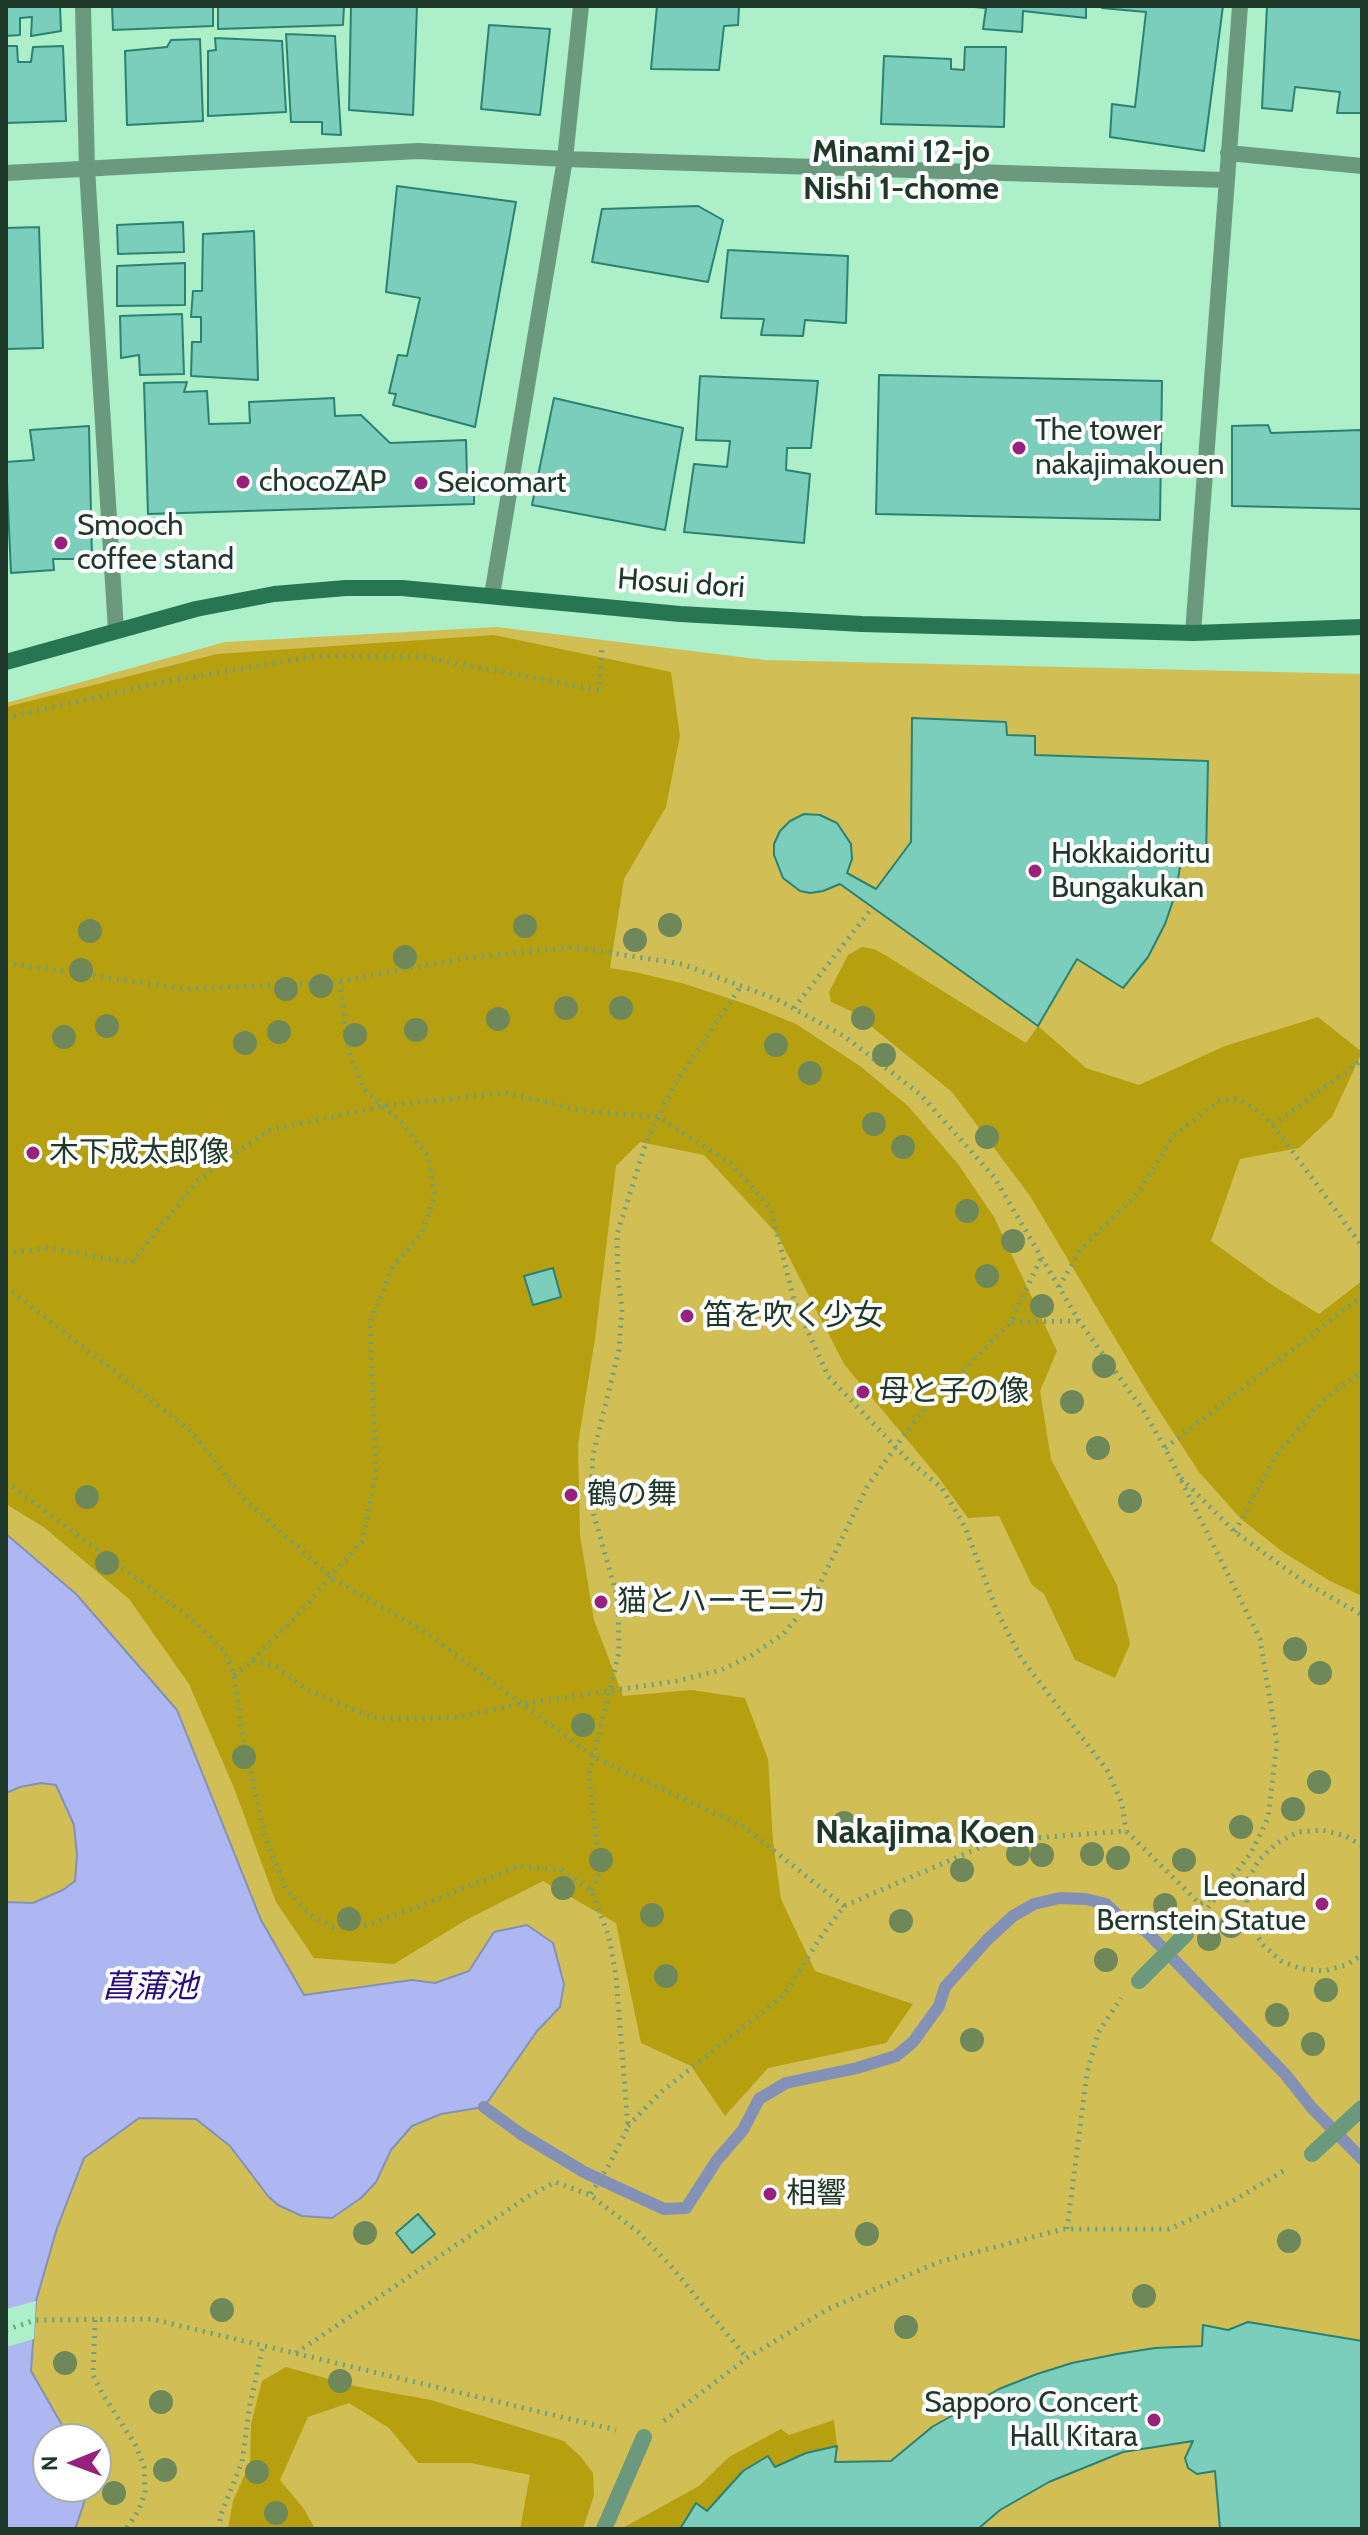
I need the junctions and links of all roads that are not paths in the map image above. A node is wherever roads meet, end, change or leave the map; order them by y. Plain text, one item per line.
1 (83, 6) edge
2 (581, 6) edge
3 (1240, 6) edge
4 (1228, 153) junction
5 (565, 159) junction
6 (1362, 166) edge
7 (87, 169) junction
8 (6, 173) edge
9 (1225, 180) junction
10 (492, 595) junction
11 (1362, 627) edge
12 (116, 630) junction
13 (1193, 633) junction
14 (6, 662) edge
15 (1186, 1934) road end
16 (1139, 1981) road end
17 (1362, 2108) edge
18 (1312, 2154) road end
19 (644, 2437) road end
20 (604, 2529) edge

1 - 7 street
2 - 5 street
3 - 4 street
4 - 6 street
4 - 9 street
5 - 7 street
5 - 9 street
5 - 10 street
7 - 8 street
7 - 12 street
9 - 13 street
10 - 12 street, Hosui dori
10 - 13 street, Hosui dori
11 - 13 street, Hosui dori
12 - 14 street, Hosui dori
15 - 16 street
17 - 18 street
19 - 20 street

